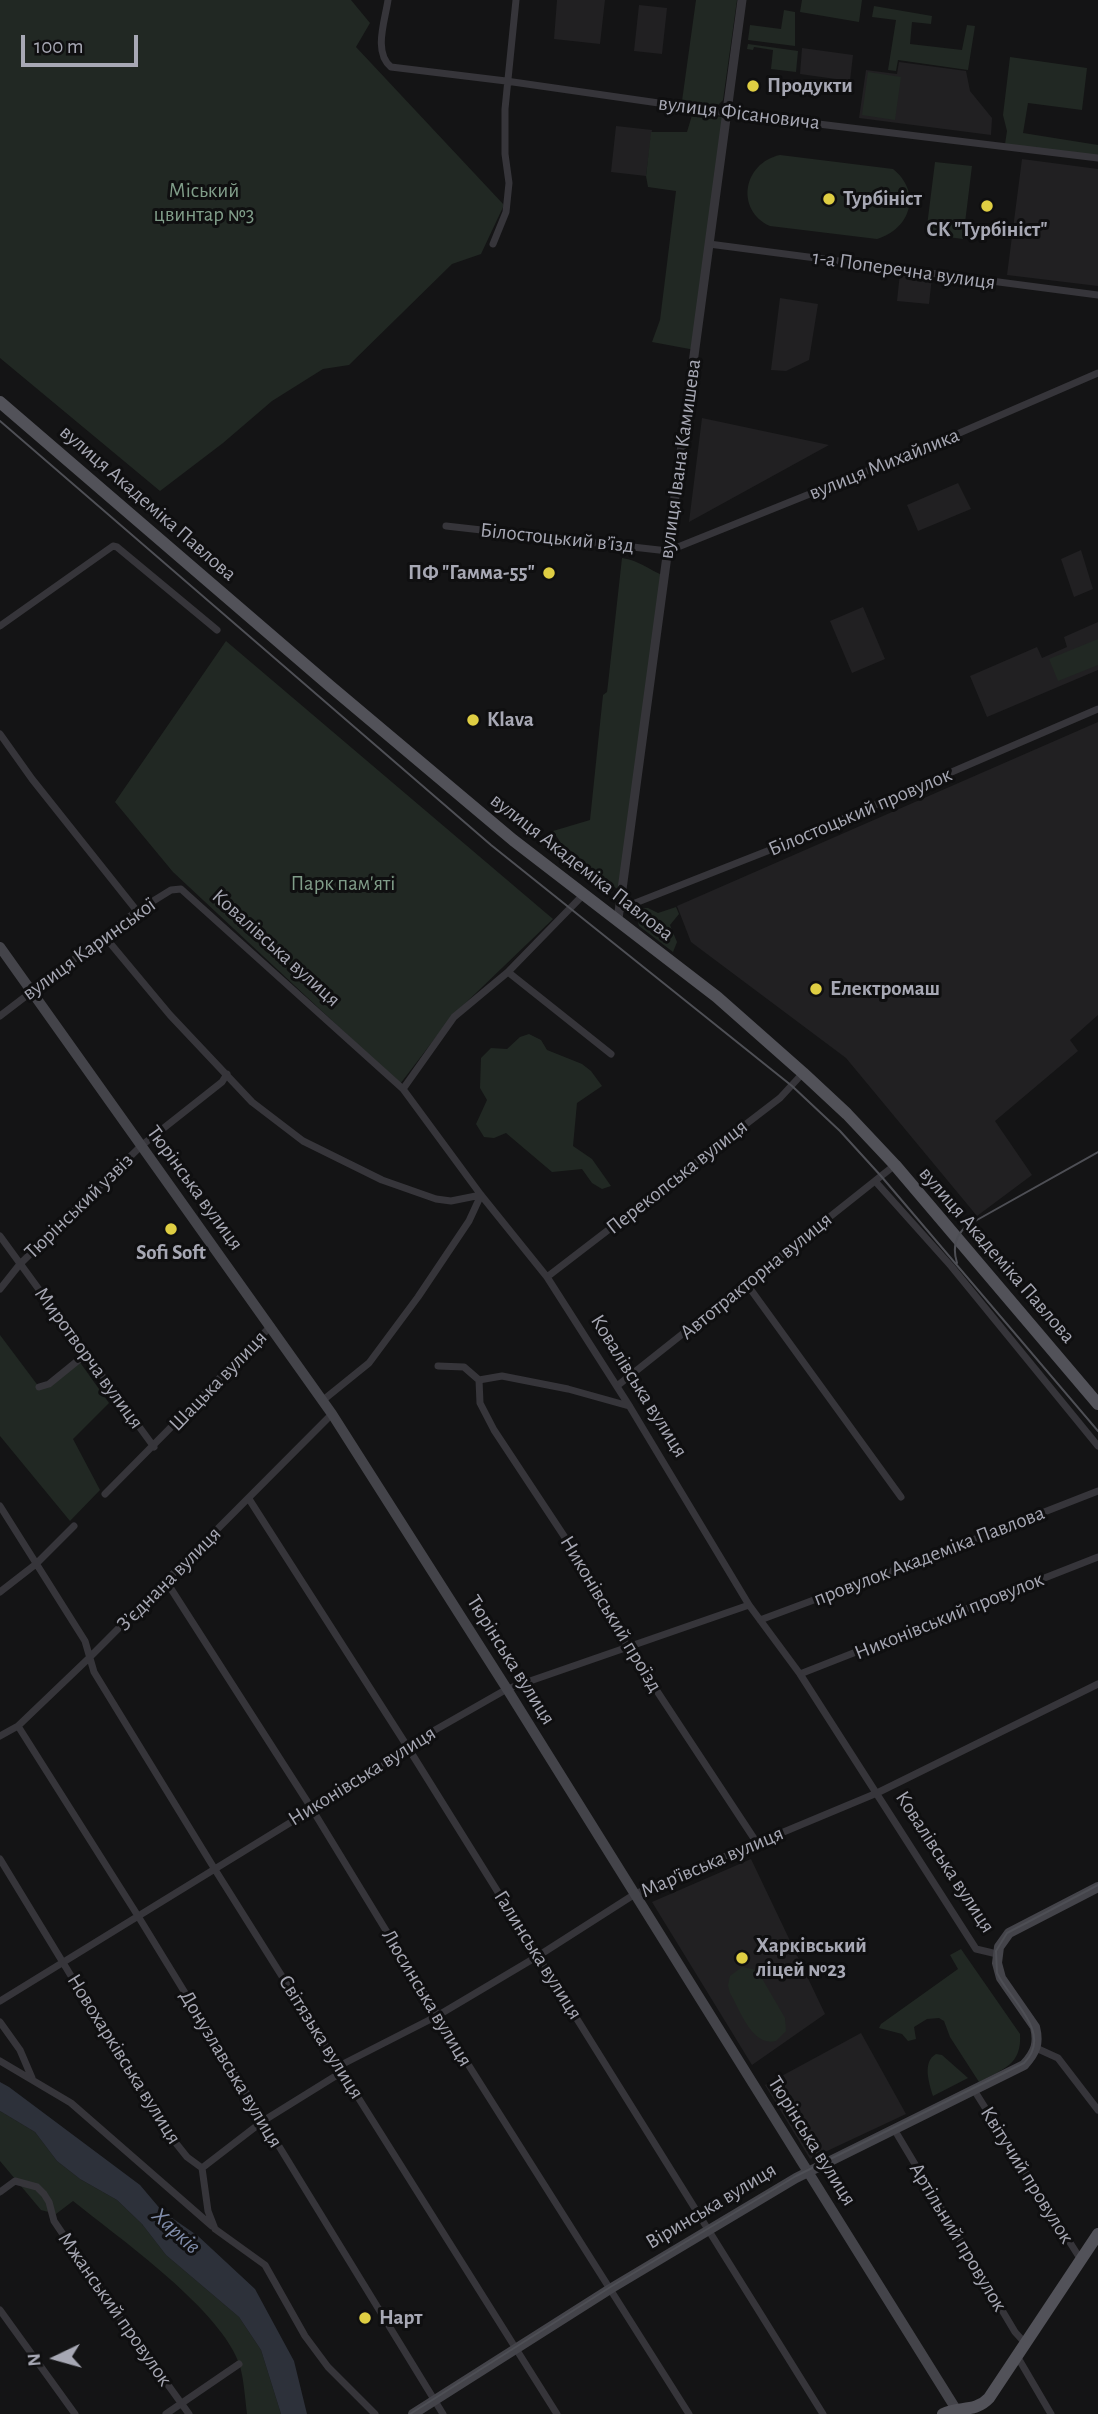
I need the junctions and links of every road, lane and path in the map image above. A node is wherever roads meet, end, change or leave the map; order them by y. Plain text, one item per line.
1 (388, 0) edge
2 (516, 0) edge
3 (742, 0) edge
4 (506, 81) junction
5 (728, 113) junction
6 (1098, 158) edge
7 (493, 244) dead end
8 (709, 244) junction
9 (1098, 295) edge
10 (1098, 373) edge
11 (0, 402) edge
12 (446, 526) dead end
13 (668, 551) junction
14 (0, 626) edge
15 (217, 630) dead end
16 (1098, 709) edge
17 (0, 734) edge
18 (181, 889) joint
19 (584, 894) junction
20 (137, 911) junction
21 (619, 914) junction
22 (105, 937) junction
23 (0, 947) edge
24 (509, 972) junction
25 (32, 991) junction
26 (0, 1016) edge
27 (611, 1054) dead end
28 (803, 1073) junction
29 (227, 1074) junction
30 (403, 1089) junction
31 (141, 1146) junction
32 (895, 1165) junction
33 (875, 1181) junction
34 (481, 1195) junction
35 (0, 1236) edge
36 (20, 1264) junction
37 (547, 1277) junction
38 (746, 1283) junction
39 (0, 1289) edge
40 (271, 1326) junction
41 (86, 1354) junction
42 (438, 1366) dead end
43 (479, 1380) junction
44 (617, 1386) junction
45 (39, 1387) dead end
46 (322, 1401) junction
47 (1098, 1404) edge
48 (630, 1407) junction
49 (332, 1414) junction
50 (1098, 1446) edge
51 (153, 1447) junction
52 (1098, 1490) edge
53 (105, 1494) dead end
54 (901, 1497) dead end
55 (249, 1499) junction
56 (0, 1506) edge
57 (74, 1526) dead end
58 (1098, 1557) edge
59 (36, 1564) junction
60 (166, 1581) junction
61 (0, 1592) edge
62 (749, 1605) junction
63 (760, 1620) junction
64 (628, 1647) junction
65 (89, 1658) junction
66 (800, 1675) junction
67 (1098, 1684) edge
68 (507, 1689) junction
69 (18, 1726) junction
70 (0, 1736) edge
71 (407, 1746) junction
72 (877, 1793) junction
73 (313, 1809) junction
74 (757, 1843) junction
75 (0, 1859) edge
76 (214, 1868) junction
77 (1098, 1887) edge
78 (635, 1894) junction
79 (138, 1916) junction
80 (997, 1954) junction
81 (538, 1956) junction
82 (63, 1962) junction
83 (0, 2001) edge
84 (437, 2016) junction
85 (0, 2022) edge
86 (1036, 2048) junction
87 (0, 2061) edge
88 (341, 2069) junction
89 (32, 2078) junction
90 (974, 2090) junction
91 (1098, 2110) edge
92 (263, 2121) junction
93 (894, 2129) junction
94 (201, 2168) junction
95 (809, 2172) junction
96 (0, 2192) edge
97 (215, 2229) junction
98 (710, 2229) junction
99 (1098, 2234) edge
100 (1081, 2260) junction
101 (610, 2289) junction
102 (0, 2309) edge
103 (1025, 2343) junction
104 (515, 2349) junction
105 (1017, 2355) junction
106 (239, 2364) dead end
107 (989, 2398) junction
108 (434, 2400) junction
109 (181, 2403) junction
110 (958, 2412) edge
111 (75, 2414) edge
112 (166, 2414) edge
113 (188, 2414) edge
114 (375, 2414) edge
115 (413, 2414) edge
116 (443, 2414) edge
117 (557, 2414) edge
118 (689, 2414) edge
119 (823, 2414) edge
120 (943, 2414) edge
121 (984, 2414) edge
122 (1051, 2414) edge

1 - 4 street, вулиця Фісановича
2 - 4 street
3 - 5 street, вулиця Івана Камишева
4 - 5 street, вулиця Фісановича
4 - 7 street
5 - 6 street, вулиця Фісановича
5 - 8 street, вулиця Івана Камишева
8 - 9 street, 1-а Поперечна вулиця
8 - 13 street, вулиця Івана Камишева
10 - 13 street, вулиця Михайлика
11 - 19 main road, вулиця Академіка Павлова
12 - 13 street, Білостоцький в’їзд
13 - 21 street, вулиця Івана Камишева
14 - 15 street
16 - 21 street, Білостоцький провулок
17 - 20 street
18 - 20 street, вулиця Каринської
18 - 30 street, Ковалівська вулиця
19 - 21 main road, вулиця Академіка Павлова
19 - 24 street
20 - 22 street, вулиця Каринської
21 - 28 main road, вулиця Академіка Павлова
22 - 25 street, вулиця Каринської
22 - 29 street
23 - 25 main road, Тюрінська вулиця
24 - 27 street
24 - 30 street
25 - 26 street, вулиця Каринської
25 - 31 main road, Тюрінська вулиця
28 - 32 main road, вулиця Академіка Павлова
28 - 37 street, Перекопська вулиця
29 - 31 street, Тюрінський узвіз
29 - 34 street
30 - 34 street, Ковалівська вулиця
31 - 36 street, Тюрінський узвіз
31 - 40 main road, Тюрінська вулиця
32 - 33 street, Автотракторна вулиця
32 - 47 main road, вулиця Академіка Павлова
33 - 38 street, Автотракторна вулиця
33 - 50 street, вулиця Академіка Павлова
34 - 37 street, Ковалівська вулиця
34 - 46 street
35 - 36 street, Миротворча вулиця
36 - 39 street, Тюрінський узвіз
36 - 41 street, Миротворча вулиця
37 - 44 street, Ковалівська вулиця
38 - 44 street, Автотракторна вулиця
38 - 54 street
40 - 46 main road, Тюрінська вулиця
40 - 51 street, Шацька вулиця
41 - 45 street
41 - 51 street, Миротворча вулиця
42 - 43 street
43 - 48 street
43 - 64 street, Никонівський проїзд
44 - 48 street, Ковалівська вулиця
46 - 49 main road, Тюрінська вулиця
48 - 62 street, Ковалівська вулиця
49 - 55 street, З’єднана вулиця
49 - 68 main road, Тюрінська вулиця
51 - 53 street, Шацька вулиця
52 - 63 street, провулок Академіка Павлова
55 - 60 street, З’єднана вулиця
55 - 71 street, Галинська вулиця
56 - 59 street, Світязька вулиця
57 - 59 street
58 - 66 street, Никонівський провулок
59 - 61 street
59 - 65 street, Світязька вулиця
60 - 65 street, З’єднана вулиця
60 - 73 street, Люсинська вулиця
62 - 63 street, Ковалівська вулиця
62 - 64 street, Никонівська вулиця
63 - 66 street, Ковалівська вулиця
64 - 68 street, Никонівська вулиця
64 - 74 street, Никонівський проїзд
65 - 69 street, З’єднана вулиця
65 - 76 street, Світязька вулиця
66 - 72 street, Ковалівська вулиця
67 - 72 street, Мар'ївська вулиця
68 - 71 street, Никонівська вулиця
68 - 78 main road, Тюрінська вулиця
69 - 70 street, З’єднана вулиця
69 - 79 street, Донузлавська вулиця
71 - 73 street, Никонівська вулиця
71 - 81 street, Галинська вулиця
72 - 74 street, Мар'ївська вулиця
72 - 80 street, Ковалівська вулиця
73 - 76 street, Никонівська вулиця
73 - 84 street, Люсинська вулиця
74 - 78 street, Мар'ївська вулиця
75 - 82 street, Новохарківська вулиця
76 - 79 street, Никонівська вулиця
76 - 88 street, Світязька вулиця
77 - 80 main road
78 - 81 street, Мар'ївська вулиця
78 - 95 main road, Тюрінська вулиця
79 - 82 street, Никонівська вулиця
79 - 92 street, Донузлавська вулиця
80 - 86 main road
81 - 84 street, Мар'ївська вулиця
81 - 98 street, Галинська вулиця
82 - 83 street, Никонівська вулиця
82 - 94 street, Новохарківська вулиця
84 - 88 street, Мар'ївська вулиця
84 - 101 street, Люсинська вулиця
85 - 89 street
86 - 90 main road, Віринська вулиця
86 - 91 street
87 - 89 street
88 - 92 street, Мар'ївська вулиця
88 - 104 street, Світязька вулиця
89 - 97 street
90 - 93 main road, Віринська вулиця
90 - 100 street, Квітучий провулок
92 - 94 street, Мар'ївська вулиця
92 - 108 street, Донузлавська вулиця
93 - 95 main road, Віринська вулиця
93 - 103 street, Артільний провулок
94 - 97 street
95 - 98 main road, Віринська вулиця
95 - 110 main road, Тюрінська вулиця
96 - 109 street, Мжанський провулок
97 - 114 street
98 - 101 main road, Віринська вулиця
98 - 119 street, Галинська вулиця
99 - 100 main road
100 - 103 main road
101 - 104 main road, Віринська вулиця
101 - 118 street, Люсинська вулиця
102 - 111 street
103 - 105 main road
104 - 108 main road, Віринська вулиця
104 - 117 street, Світязька вулиця
105 - 107 main road
105 - 122 street
106 - 109 street
107 - 110 main road
107 - 121 street
108 - 115 main road, Віринська вулиця
108 - 116 street, Донузлавська вулиця
109 - 112 street
109 - 113 street, Мжанський провулок
110 - 120 main road

